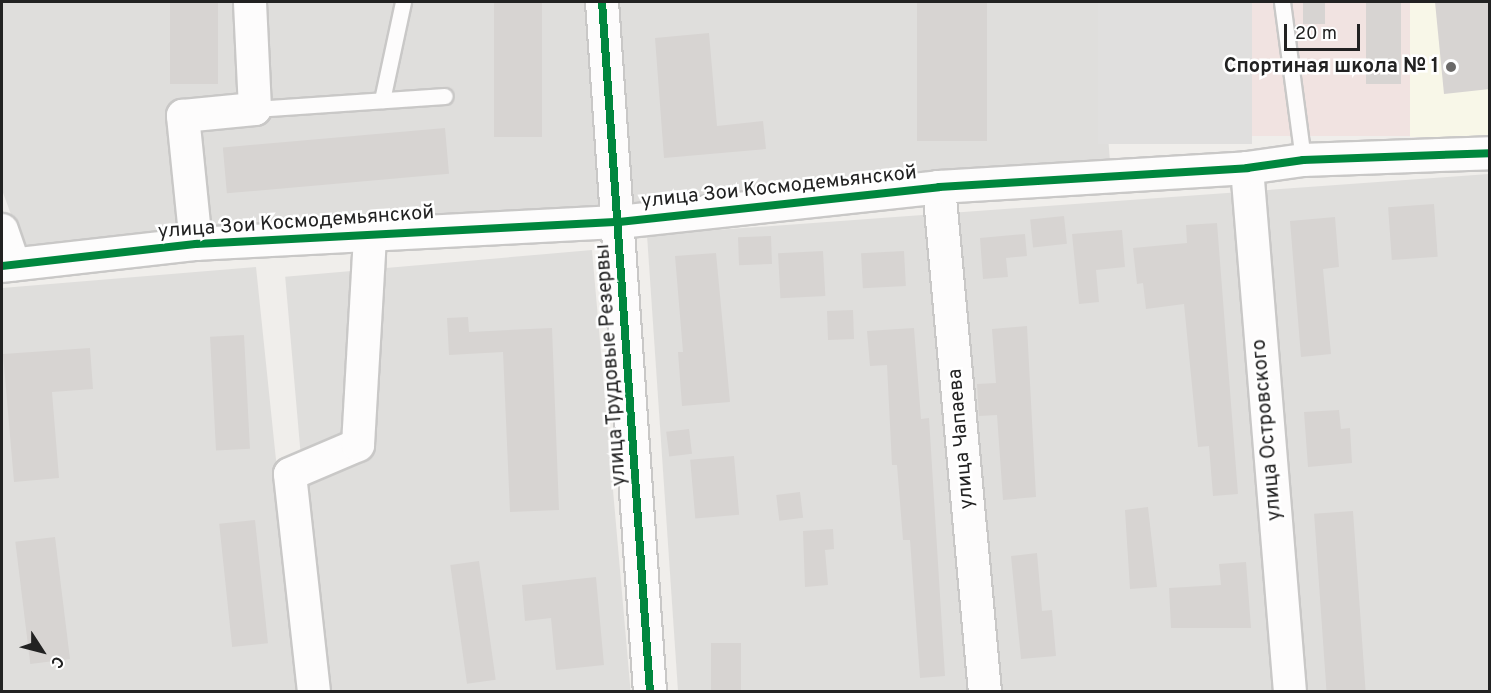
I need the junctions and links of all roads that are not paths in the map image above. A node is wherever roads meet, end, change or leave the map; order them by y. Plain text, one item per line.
1 (250, 2) edge
2 (403, 2) edge
3 (602, 2) edge
4 (1282, 2) edge
5 (445, 96) dead end
6 (382, 100) junction
7 (255, 109) junction
8 (1490, 153) edge
9 (1303, 160) junction
10 (1246, 168) junction
11 (939, 187) junction
12 (619, 222) junction
13 (2, 230) edge
14 (370, 234) junction
15 (196, 244) junction
16 (8, 265) edge
17 (314, 692) edge
18 (650, 692) edge
19 (985, 692) edge
20 (1290, 692) edge

1 - 7 street
2 - 6 lane
3 - 12 street, улица Трудовые Резервы
4 - 9 lane
5 - 6 lane
6 - 7 lane
7 - 15 street
8 - 9 street, улица Зои Космодемьянской
9 - 10 street, улица Зои Космодемьянской
10 - 11 street, улица Зои Космодемьянской
10 - 20 street, улица Островского
11 - 12 street, улица Зои Космодемьянской
11 - 19 street, улица Чапаева
12 - 14 street, улица Зои Космодемьянской
12 - 18 street, улица Трудовые Резервы
13 - 16 street
14 - 15 street, улица Зои Космодемьянской
14 - 17 street
15 - 16 street, улица Зои Космодемьянской

